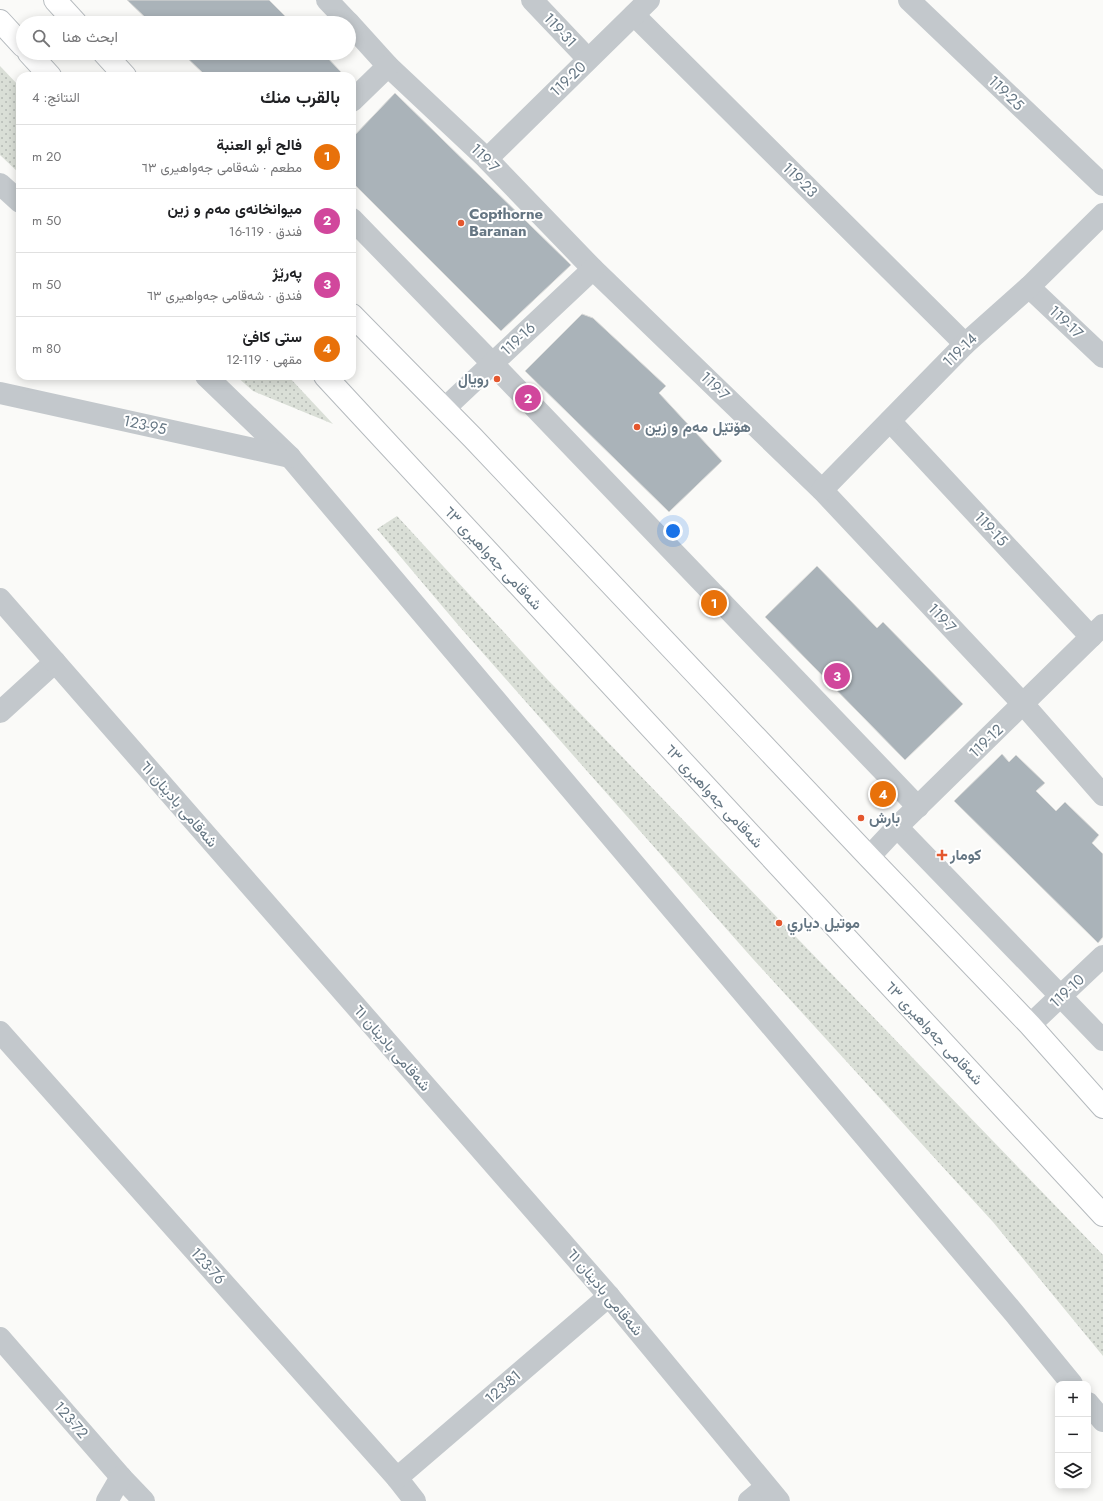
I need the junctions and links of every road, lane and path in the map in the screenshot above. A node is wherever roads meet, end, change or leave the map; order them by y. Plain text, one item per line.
1 (55, 0) edge
2 (327, 0) edge
3 (909, 0) edge
4 (538, 2) edge
5 (642, 7) edge
6 (70, 16) edge
7 (342, 16) edge
8 (0, 21) edge
9 (356, 31) edge
10 (16, 38) edge
11 (588, 59) junction
12 (35, 60) edge
13 (110, 60) edge
14 (388, 66) junction
15 (46, 72) edge
16 (121, 72) edge
17 (356, 97) edge
18 (487, 159) junction
19 (0, 184) edge
20 (1103, 185) edge
21 (16, 198) edge
22 (1103, 214) edge
23 (356, 223) edge
24 (593, 269) junction
25 (1029, 287) junction
26 (356, 319) edge
27 (965, 344) junction
28 (1103, 358) edge
29 (492, 363) junction
30 (210, 380) edge
31 (329, 380) edge
32 (0, 393) edge
33 (444, 408) junction
34 (890, 421) junction
35 (290, 457) junction
36 (822, 490) junction
37 (0, 599) edge
38 (1097, 631) edge
39 (55, 662) junction
40 (1024, 705) junction
41 (0, 712) edge
42 (1103, 794) edge
43 (918, 807) junction
44 (897, 827) junction
45 (869, 857) junction
46 (1103, 956) edge
47 (1060, 997) junction
48 (1030, 1025) junction
49 (0, 1032) edge
50 (1103, 1040) edge
51 (1103, 1107) edge
52 (1103, 1215) edge
53 (609, 1296) junction
54 (0, 1338) edge
55 (1070, 1381) edge
56 (1091, 1407) edge
57 (1103, 1421) edge
58 (121, 1477) junction
59 (397, 1478) junction
60 (772, 1494) edge
61 (107, 1501) edge
62 (144, 1501) edge
63 (415, 1501) edge
64 (749, 1501) edge

1 - 6 main road
2 - 7 street, 119-7
3 - 20 street, 119-25
4 - 11 street, 119-31
5 - 11 street, 119-20
5 - 27 street, 119-23
8 - 10 main road
9 - 14 street, 119-7
11 - 18 street, 119-20
12 - 15 main road
13 - 16 main road
14 - 17 street
14 - 18 street, 119-7
18 - 24 street, 119-7
19 - 21 street
22 - 25 street, 119-14
23 - 29 street
24 - 29 street, 119-16
24 - 36 street, 119-7
25 - 27 street, 119-14
25 - 28 street, 119-17
26 - 33 main road
27 - 34 street, 119-14
29 - 33 street, 119-16
29 - 43 street
30 - 35 street
31 - 52 main road, شەقامی جەواهیری ٦٣
32 - 35 street, 123-95
33 - 45 main road
34 - 36 street, 119-14
34 - 38 street, 119-15
35 - 55 street
36 - 40 street, 119-7
37 - 39 street, شەقامی بادینان ٦١
38 - 40 street, 119-12
39 - 41 street
39 - 53 street, شەقامی بادینان ٦١
40 - 42 street, 119-7
40 - 43 street, 119-12
43 - 44 street, 119-12
44 - 45 street, 119-12
44 - 47 street
45 - 48 main road
46 - 47 street, 119-10
47 - 48 street, 119-10
47 - 50 street
48 - 51 main road
49 - 59 street, 123-76
53 - 59 street, 123-81
53 - 60 street, شەقامی بادینان ٦١
54 - 58 street, 123-72
56 - 57 street
58 - 61 street
58 - 62 street, 123-72
59 - 63 street, 123-76
60 - 64 street

